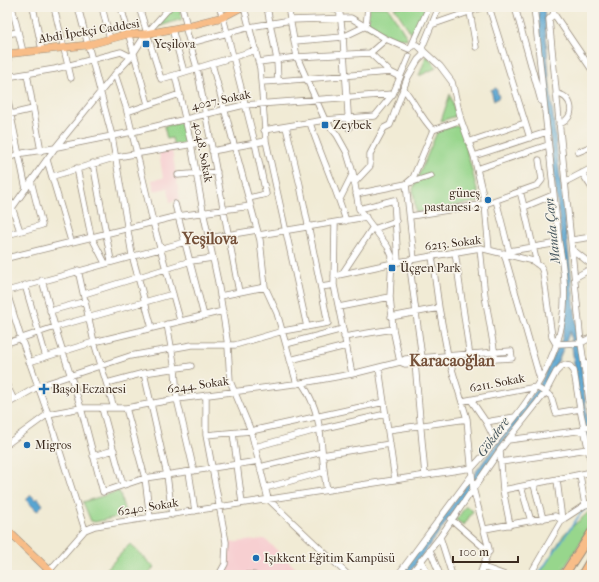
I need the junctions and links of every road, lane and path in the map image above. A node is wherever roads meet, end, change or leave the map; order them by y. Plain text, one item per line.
1 (33, 7) edge
2 (54, 7) edge
3 (78, 7) edge
4 (102, 7) edge
5 (121, 7) edge
6 (139, 7) edge
7 (170, 7) edge
8 (189, 7) edge
9 (219, 7) edge
10 (242, 7) edge
11 (267, 7) edge
12 (288, 7) edge
13 (332, 7) edge
14 (368, 7) edge
15 (429, 7) edge
16 (439, 7) edge
17 (483, 7) edge
18 (489, 7) edge
19 (515, 7) edge
20 (534, 7) edge
21 (553, 7) edge
22 (182, 8) edge
23 (339, 9) edge
24 (471, 9) edge
25 (164, 10) edge
26 (11, 11) edge
27 (554, 14) junction
28 (223, 17) junction
29 (341, 18) junction
30 (291, 20) junction
31 (270, 24) junction
32 (431, 25) junction
33 (186, 26) junction
34 (366, 26) junction
35 (250, 27) junction
36 (172, 29) junction
37 (18, 32) junction
38 (227, 33) junction
39 (7, 34) edge
40 (128, 34) junction
41 (146, 34) junction
42 (343, 36) junction
43 (110, 39) junction
44 (386, 39) junction
45 (295, 41) junction
46 (190, 43) junction
47 (87, 45) junction
48 (476, 47) dead end
49 (63, 48) junction
50 (422, 49) junction
51 (42, 50) junction
52 (256, 50) junction
53 (410, 51) junction
54 (23, 52) junction
55 (370, 53) junction
56 (7, 54) edge
57 (132, 55) junction
58 (344, 55) junction
59 (234, 57) junction
60 (297, 57) junction
61 (91, 60) junction
62 (277, 60) junction
63 (418, 60) junction
64 (259, 62) junction
65 (212, 64) junction
66 (68, 66) junction
67 (197, 68) junction
68 (592, 70) edge
69 (184, 72) junction
70 (390, 72) junction
71 (27, 74) junction
72 (115, 74) junction
73 (175, 75) junction
74 (345, 75) junction
75 (8, 77) edge
76 (400, 77) junction
77 (71, 78) dead end
78 (305, 78) junction
79 (278, 80) junction
80 (262, 82) junction
81 (403, 88) junction
82 (100, 92) junction
83 (180, 94) junction
84 (393, 94) junction
85 (556, 94) junction
86 (346, 96) junction
87 (7, 97) edge
88 (315, 99) junction
89 (263, 103) junction
90 (148, 104) junction
91 (246, 104) junction
92 (33, 109) junction
93 (224, 109) junction
94 (127, 112) junction
95 (205, 114) junction
96 (8, 115) edge
97 (348, 118) junction
98 (546, 118) junction
99 (186, 119) junction
100 (325, 120) junction
101 (461, 120) junction
102 (310, 123) junction
103 (524, 123) junction
104 (559, 124) junction
105 (286, 127) junction
106 (349, 128) dead end
107 (264, 130) junction
108 (433, 130) junction
109 (132, 132) junction
110 (547, 132) junction
111 (112, 136) junction
112 (530, 138) junction
113 (211, 141) junction
114 (266, 141) junction
115 (468, 142) junction
116 (255, 143) junction
117 (192, 144) junction
118 (548, 145) junction
119 (592, 146) edge
120 (235, 147) junction
121 (56, 148) junction
122 (41, 151) junction
123 (212, 151) junction
124 (578, 152) dead end
125 (18, 154) junction
126 (137, 154) junction
127 (474, 156) junction
128 (117, 157) junction
129 (7, 158) edge
130 (48, 160) junction
131 (539, 160) dead end
132 (93, 163) junction
133 (76, 168) junction
134 (592, 168) edge
135 (477, 169) junction
136 (216, 172) junction
137 (197, 173) junction
138 (353, 173) junction
139 (582, 173) junction
140 (178, 175) dead end
141 (53, 176) junction
142 (431, 176) dead end
143 (31, 182) junction
144 (565, 182) junction
145 (354, 183) junction
146 (406, 184) junction
147 (592, 188) edge
148 (26, 189) junction
149 (520, 191) junction
150 (7, 192) edge
151 (356, 194) junction
152 (553, 194) junction
153 (249, 198) junction
154 (340, 199) junction
155 (496, 200) junction
156 (175, 204) dead end
157 (485, 204) junction
158 (251, 206) junction
159 (524, 207) junction
160 (224, 209) junction
161 (359, 209) junction
162 (13, 210) junction
163 (203, 211) junction
164 (7, 215) edge
165 (178, 216) junction
166 (411, 216) junction
167 (366, 217) junction
168 (346, 221) junction
169 (396, 221) junction
170 (153, 222) junction
171 (335, 223) junction
172 (308, 226) junction
173 (128, 228) junction
174 (374, 228) junction
175 (286, 230) junction
176 (20, 231) junction
177 (106, 232) junction
178 (258, 232) junction
179 (7, 235) edge
180 (229, 235) junction
181 (91, 236) junction
182 (592, 237) edge
183 (208, 238) junction
184 (572, 240) junction
185 (71, 241) junction
186 (186, 242) junction
187 (559, 243) junction
188 (160, 248) junction
189 (480, 248) junction
190 (535, 248) junction
191 (489, 250) junction
192 (573, 250) junction
193 (455, 252) junction
194 (507, 253) junction
195 (132, 255) junction
196 (432, 256) junction
197 (7, 258) edge
198 (213, 258) junction
199 (411, 260) junction
200 (111, 261) junction
201 (191, 261) junction
202 (396, 262) junction
203 (105, 263) junction
204 (537, 264) junction
205 (592, 265) edge
206 (592, 268) edge
207 (78, 270) junction
208 (166, 270) junction
209 (342, 274) junction
210 (334, 276) junction
211 (576, 277) junction
212 (138, 278) junction
213 (42, 280) junction
214 (25, 285) junction
215 (334, 286) junction
216 (265, 287) junction
217 (321, 287) junction
218 (7, 292) edge
219 (239, 292) junction
220 (84, 294) junction
221 (173, 294) junction
222 (220, 296) junction
223 (390, 297) junction
224 (86, 301) junction
225 (145, 301) junction
226 (339, 307) junction
227 (439, 308) junction
228 (50, 311) junction
229 (223, 311) junction
230 (417, 312) junction
231 (204, 316) junction
232 (391, 317) junction
233 (89, 318) junction
234 (180, 320) junction
235 (167, 324) junction
236 (55, 327) junction
237 (307, 327) junction
238 (152, 328) junction
239 (343, 329) junction
240 (393, 329) junction
241 (283, 331) junction
242 (38, 333) junction
243 (344, 337) junction
244 (592, 337) edge
245 (20, 338) junction
246 (94, 342) junction
247 (7, 343) edge
248 (580, 343) junction
249 (286, 344) junction
250 (557, 344) junction
251 (228, 346) junction
252 (346, 346) junction
253 (171, 348) junction
254 (62, 351) junction
255 (495, 353) junction
256 (46, 357) junction
257 (470, 357) junction
258 (422, 358) junction
259 (449, 358) junction
260 (495, 359) junction
261 (290, 360) junction
262 (592, 361) edge
263 (29, 362) junction
264 (400, 362) junction
265 (415, 363) junction
266 (101, 364) junction
267 (191, 366) dead end
268 (584, 366) junction
269 (379, 368) junction
270 (175, 369) junction
271 (144, 373) junction
272 (352, 374) junction
273 (71, 376) junction
274 (540, 379) junction
275 (589, 382) edge
276 (107, 383) junction
277 (299, 383) junction
278 (7, 386) edge
279 (38, 386) junction
280 (540, 390) junction
281 (234, 392) junction
282 (206, 395) junction
283 (177, 399) junction
284 (14, 400) junction
285 (471, 400) junction
286 (464, 401) junction
287 (384, 402) junction
288 (150, 403) junction
289 (591, 403) edge
290 (7, 404) edge
291 (81, 408) junction
292 (102, 408) junction
293 (114, 408) junction
294 (126, 408) junction
295 (580, 409) junction
296 (48, 414) junction
297 (386, 414) junction
298 (317, 416) junction
299 (515, 417) junction
300 (468, 419) junction
301 (486, 422) junction
302 (592, 424) edge
303 (421, 426) junction
304 (320, 429) junction
305 (584, 429) junction
306 (388, 430) junction
307 (251, 431) junction
308 (233, 433) junction
309 (206, 436) junction
310 (508, 440) junction
311 (496, 442) junction
312 (7, 444) edge
313 (390, 444) junction
314 (255, 447) junction
315 (588, 449) junction
316 (114, 450) junction
317 (500, 450) junction
318 (322, 454) junction
319 (93, 456) junction
320 (259, 461) junction
321 (501, 462) junction
322 (237, 465) junction
323 (260, 467) junction
324 (592, 467) edge
325 (212, 468) junction
326 (472, 468) junction
327 (192, 472) junction
328 (324, 472) junction
329 (592, 472) edge
330 (167, 475) junction
331 (425, 475) junction
332 (472, 475) junction
333 (580, 475) junction
334 (146, 478) junction
335 (394, 480) junction
336 (557, 480) junction
337 (123, 485) junction
338 (534, 485) junction
339 (521, 487) junction
340 (265, 488) junction
341 (473, 488) junction
342 (327, 490) junction
343 (503, 490) junction
344 (268, 499) junction
345 (242, 503) junction
346 (592, 503) edge
347 (585, 505) junction
348 (219, 507) junction
349 (194, 511) junction
350 (172, 515) junction
351 (150, 518) junction
352 (451, 519) junction
353 (543, 519) junction
354 (562, 520) junction
355 (531, 522) junction
356 (510, 525) junction
357 (485, 529) junction
358 (7, 530) edge
359 (85, 530) junction
360 (592, 532) edge
361 (13, 536) junction
362 (440, 537) junction
363 (7, 542) edge
364 (430, 550) junction
365 (488, 552) junction
366 (592, 558) edge
367 (421, 560) junction
368 (483, 567) junction
369 (52, 573) edge
370 (219, 575) edge
371 (240, 575) edge
372 (254, 575) edge
373 (348, 575) edge
374 (398, 575) edge
375 (410, 575) edge
376 (428, 575) edge
377 (440, 575) edge
378 (452, 575) edge
379 (480, 575) edge
380 (505, 575) edge
381 (530, 575) edge
382 (564, 575) edge
383 (582, 575) edge

1 - 51 street
2 - 49 street
3 - 47 street
4 - 43 street
5 - 40 street
6 - 41 street
7 - 25 street
8 - 22 street
9 - 28 street
10 - 28 main road, Abdi İpekçi Caddesi
10 - 35 street
11 - 31 street
12 - 30 street
13 - 23 street
14 - 34 street
15 - 53 street
16 - 32 street
17 - 24 street
18 - 103 street
19 - 98 street
20 - 98 street
21 - 27 street
22 - 33 street
23 - 29 street
24 - 32 street
24 - 48 street
25 - 41 street
26 - 37 street
27 - 68 street
27 - 85 street
28 - 33 main road, Abdi İpekçi Caddesi
28 - 38 street
29 - 30 street
29 - 34 street
29 - 42 street
30 - 31 street
30 - 45 street
31 - 35 street
31 - 62 street
32 - 50 street
33 - 36 main road, Abdi İpekçi Caddesi
33 - 46 street
34 - 42 street
34 - 44 street
35 - 38 street
35 - 52 street
36 - 41 main road, Abdi İpekçi Caddesi
36 - 69 street
37 - 39 street
37 - 54 street
38 - 46 street
38 - 59 street
40 - 41 main road, Abdi İpekçi Caddesi
40 - 43 main road, Abdi İpekçi Caddesi
40 - 57 street
41 - 57 street
41 - 73 street
42 - 45 street
42 - 58 street
43 - 47 main road, Abdi İpekçi Caddesi
44 - 53 street
44 - 55 street
45 - 60 street
46 - 67 street
47 - 49 main road, Abdi İpekçi Caddesi
47 - 61 street
49 - 51 main road, Abdi İpekçi Caddesi
49 - 66 street
50 - 53 street
50 - 63 street
50 - 101 street
51 - 54 main road, Abdi İpekçi Caddesi
52 - 59 street
52 - 64 street
53 - 63 street
53 - 76 street
54 - 56 main road, Abdi İpekçi Caddesi
55 - 58 street
55 - 70 street
56 - 75 street
57 - 61 street
57 - 72 street
57 - 90 street
58 - 60 street
58 - 74 street
59 - 65 street
59 - 91 street
60 - 62 street
60 - 78 street
61 - 66 street
61 - 82 street
62 - 64 street
62 - 79 street
63 - 81 street
64 - 80 street
65 - 67 street
65 - 93 street
66 - 71 street
66 - 77 street
67 - 69 street
67 - 95 street
69 - 73 street
70 - 74 street
70 - 76 street
71 - 75 street
71 - 92 street
72 - 82 street
72 - 94 street
73 - 83 street, 4048. Sokak
74 - 78 street
74 - 86 street
76 - 84 street
78 - 79 street
78 - 88 street
79 - 80 street
80 - 89 street
81 - 108 street
81 - 145 street
82 - 111 street
82 - 121 street
83 - 90 street
83 - 99 street, 4048. Sokak
84 - 86 street, 4027. Sokak
84 - 97 street
85 - 104 street
85 - 104 street
86 - 88 street, 4027. Sokak
86 - 97 street
87 - 96 street
88 - 89 street, 4027. Sokak
88 - 100 street
89 - 91 street, 4027. Sokak
89 - 107 street
90 - 94 street
91 - 93 street, 4027. Sokak
91 - 116 street
92 - 96 street
92 - 122 street
93 - 95 street, 4027. Sokak
93 - 120 street
94 - 109 street
95 - 99 street, 4027. Sokak
95 - 113 street
96 - 125 street
97 - 100 street
97 - 106 street
98 - 110 street
99 - 109 street, 4027. Sokak
99 - 117 street, 4048. Sokak
100 - 102 street
100 - 138 street
101 - 108 street
101 - 115 street
102 - 105 street
102 - 154 street
103 - 112 street
103 - 115 street
104 - 144 street
105 - 107 street
105 - 172 street
107 - 114 street
108 - 146 street
109 - 111 street, 4027. Sokak
109 - 126 street
110 - 112 street
110 - 118 street
111 - 121 street, 4027. Sokak
111 - 128 street
112 - 127 street
113 - 117 street
113 - 123 street
114 - 116 street
114 - 175 street
115 - 127 street
116 - 120 street
116 - 153 street
117 - 126 street
117 - 137 street, 4048. Sokak
118 - 135 street
118 - 152 street
119 - 124 street
120 - 123 street
120 - 153 street
121 - 122 street, 4027. Sokak
121 - 130 street
122 - 125 street, 4027. Sokak
123 - 136 street
125 - 129 street, 4027. Sokak
125 - 148 street
126 - 128 street
126 - 170 street
127 - 135 street
128 - 132 street
128 - 173 street
130 - 141 street
130 - 143 street
131 - 149 street
132 - 133 street
132 - 177 street
133 - 141 street
133 - 181 street
134 - 139 street
135 - 157 street
136 - 137 street
136 - 160 street
137 - 140 street
137 - 163 street, 4048. Sokak
138 - 145 street
138 - 154 street
139 - 144 street
139 - 147 street
141 - 185 street
142 - 146 street
143 - 148 street
143 - 176 street
144 - 184 street
145 - 151 street
146 - 151 street
146 - 166 street
148 - 162 street
149 - 155 street
149 - 159 street
150 - 162 street
151 - 161 street
152 - 159 street
152 - 187 street
153 - 158 street
154 - 168 street
155 - 157 street
155 - 194 street
156 - 165 street
157 - 166 street
157 - 191 street
158 - 160 street
158 - 178 street
159 - 190 street
160 - 163 street
160 - 180 street
161 - 167 street
161 - 169 street
162 - 164 street
162 - 176 street
163 - 165 street
163 - 183 street, 4048. Sokak
165 - 170 street
165 - 186 street
166 - 199 street
167 - 168 street
167 - 174 street
168 - 171 street
169 - 174 street
169 - 202 street
170 - 173 street
170 - 188 street
171 - 172 street
171 - 210 street
172 - 175 street
172 - 217 street
173 - 177 street
173 - 195 street
174 - 202 street
174 - 209 street
175 - 178 street
175 - 237 street
176 - 179 street
177 - 181 street
177 - 200 street
178 - 180 street
178 - 216 street
180 - 183 street
180 - 219 street
181 - 185 street
181 - 203 street
182 - 184 street
183 - 186 street
183 - 198 street, 4048. Sokak
184 - 192 street
185 - 197 street
186 - 188 street
186 - 201 street
187 - 190 street
187 - 250 street
188 - 195 street
188 - 208 street
189 - 191 street, 6213. Sokak
189 - 193 street, 6213. Sokak
189 - 255 street
190 - 194 street
190 - 204 street
191 - 194 street, 6213. Sokak
192 - 205 street
192 - 211 street
193 - 196 street, 6213. Sokak
193 - 257 street
194 - 204 street, 6213. Sokak
194 - 274 street
195 - 200 street
195 - 212 street
196 - 199 street, 6213. Sokak
196 - 227 street
198 - 201 street
198 - 222 street, 4048. Sokak
199 - 202 street, 6213. Sokak
199 - 230 street
200 - 203 street
201 - 208 street
201 - 231 street
202 - 209 street, 6213. Sokak
202 - 223 street
203 - 207 street
204 - 250 street
206 - 211 street
207 - 213 street
207 - 220 street
208 - 212 street
208 - 221 street
209 - 210 street, 6213. Sokak
210 - 215 street
211 - 248 street
212 - 220 street
212 - 225 street
213 - 214 street
213 - 228 street
214 - 218 street
214 - 242 street
215 - 217 street
215 - 226 street
216 - 219 street
216 - 241 street
217 - 237 street
218 - 245 street
219 - 222 street
220 - 224 street
221 - 225 street
221 - 234 street
222 - 229 street, 4048. Sokak
223 - 226 street
223 - 232 street
224 - 228 street
224 - 233 street
225 - 233 street
225 - 238 street
226 - 239 street
227 - 230 street
227 - 259 street
228 - 236 street
229 - 231 street
229 - 251 street, 4048. Sokak
230 - 232 street
230 - 258 street
231 - 234 street
232 - 240 street
233 - 236 street
233 - 246 street
234 - 235 street
235 - 238 street
235 - 253 street
236 - 242 street
236 - 254 street
237 - 241 street
238 - 246 street
239 - 243 street
239 - 249 street
240 - 243 street
240 - 264 street
241 - 249 street
241 - 251 street
242 - 245 street
242 - 256 street
243 - 252 street
244 - 248 street
245 - 247 street
245 - 263 street
246 - 254 street
246 - 266 street
248 - 250 street
248 - 268 street
249 - 261 street
250 - 274 street
251 - 253 street
251 - 281 street, 4048. Sokak
252 - 261 street
252 - 272 street
253 - 266 street
253 - 270 street
254 - 256 street
254 - 273 street
255 - 257 street, 6244. Sokak
255 - 260 street
255 - 260 street, 6244. Sokak
256 - 263 street
257 - 259 street, 6244. Sokak
257 - 260 street, 6244. Sokak
258 - 259 street, 6244. Sokak
258 - 264 street, 6244. Sokak
259 - 265 street, 6244. Sokak
259 - 286 street
261 - 277 street
262 - 268 street
263 - 279 street
264 - 265 street, 6244. Sokak
264 - 269 street, 6244. Sokak
265 - 303 street
266 - 273 street
266 - 276 street
267 - 270 street
268 - 275 street
269 - 272 street, 6244. Sokak
269 - 287 street
270 - 271 street
270 - 283 street
271 - 276 street
271 - 288 street
272 - 277 street, 6244. Sokak
273 - 279 street
273 - 291 street
274 - 280 street
275 - 289 street
276 - 293 street
277 - 281 street, 6244. Sokak
277 - 298 street
278 - 284 street
279 - 284 street
279 - 296 street
280 - 285 street, 6211. Sokak
280 - 295 street
280 - 295 street
280 - 299 street
280 - 310 street
281 - 282 street, 6244. Sokak
281 - 307 street, 4048. Sokak
282 - 283 street, 6244. Sokak
282 - 309 street
283 - 288 street, 6244. Sokak
283 - 327 street
284 - 290 street
285 - 286 street, 6211. Sokak
285 - 301 street
286 - 300 street
287 - 297 street
287 - 298 street
288 - 294 street, 6244. Sokak
288 - 330 street
289 - 302 street
291 - 292 street, 6244. Sokak
291 - 296 street, 6244. Sokak
291 - 319 street
292 - 293 street, 6244. Sokak
292 - 316 street
293 - 294 street, 6244. Sokak
294 - 334 street
295 - 305 street
296 - 312 street, 6244. Sokak
296 - 359 street
297 - 304 street
297 - 306 street
298 - 304 street
298 - 307 street
299 - 301 street
299 - 311 street
300 - 303 street
300 - 326 street
301 - 311 street
302 - 305 street
303 - 306 street
303 - 331 street
304 - 314 street
304 - 318 street
305 - 310 street
305 - 315 street
306 - 313 street
307 - 308 street
307 - 314 street, 4048. Sokak
308 - 309 street
308 - 322 street
309 - 325 street
310 - 317 street
311 - 326 street
313 - 318 street
313 - 335 street
314 - 320 street, 4048. Sokak
315 - 321 street
315 - 324 street
316 - 319 street
316 - 337 street
317 - 321 street
317 - 341 street
318 - 323 street
318 - 328 street
319 - 337 street
320 - 322 street
320 - 323 street, 4048. Sokak
321 - 343 street
322 - 325 street
322 - 345 street
323 - 340 street, 4048. Sokak
325 - 327 street
325 - 348 street
326 - 331 street, 6240. Sokak
326 - 332 street
327 - 330 street
327 - 349 street
328 - 340 street
328 - 342 street
329 - 333 street
330 - 334 street
330 - 350 street
331 - 335 street, 6240. Sokak
332 - 341 street
332 - 374 street
333 - 336 street
333 - 347 street
334 - 337 street
334 - 351 street
335 - 342 street, 6240. Sokak
336 - 338 street
336 - 354 street
338 - 339 street
338 - 353 street
339 - 343 street
339 - 355 street
340 - 344 street, 4048. Sokak
341 - 352 street
341 - 357 street
342 - 344 street, 6240. Sokak
343 - 356 street
344 - 345 street, 6240. Sokak
344 - 373 street
345 - 348 street, 6240. Sokak
346 - 347 street
347 - 354 street
348 - 349 street, 6240. Sokak
348 - 370 street
349 - 350 street, 6240. Sokak
350 - 351 street, 6240. Sokak
351 - 359 street, 6240. Sokak
352 - 362 street
352 - 365 street
353 - 354 street
353 - 355 street
354 - 381 street
355 - 356 street
356 - 357 street
357 - 365 street
358 - 361 main road
359 - 369 street
360 - 382 highway
361 - 363 street
361 - 369 main road
362 - 364 street
362 - 378 street
364 - 367 street
364 - 377 street
365 - 368 street
366 - 383 highway
367 - 375 street
367 - 376 street
368 - 379 street
368 - 380 street
371 - 372 street

